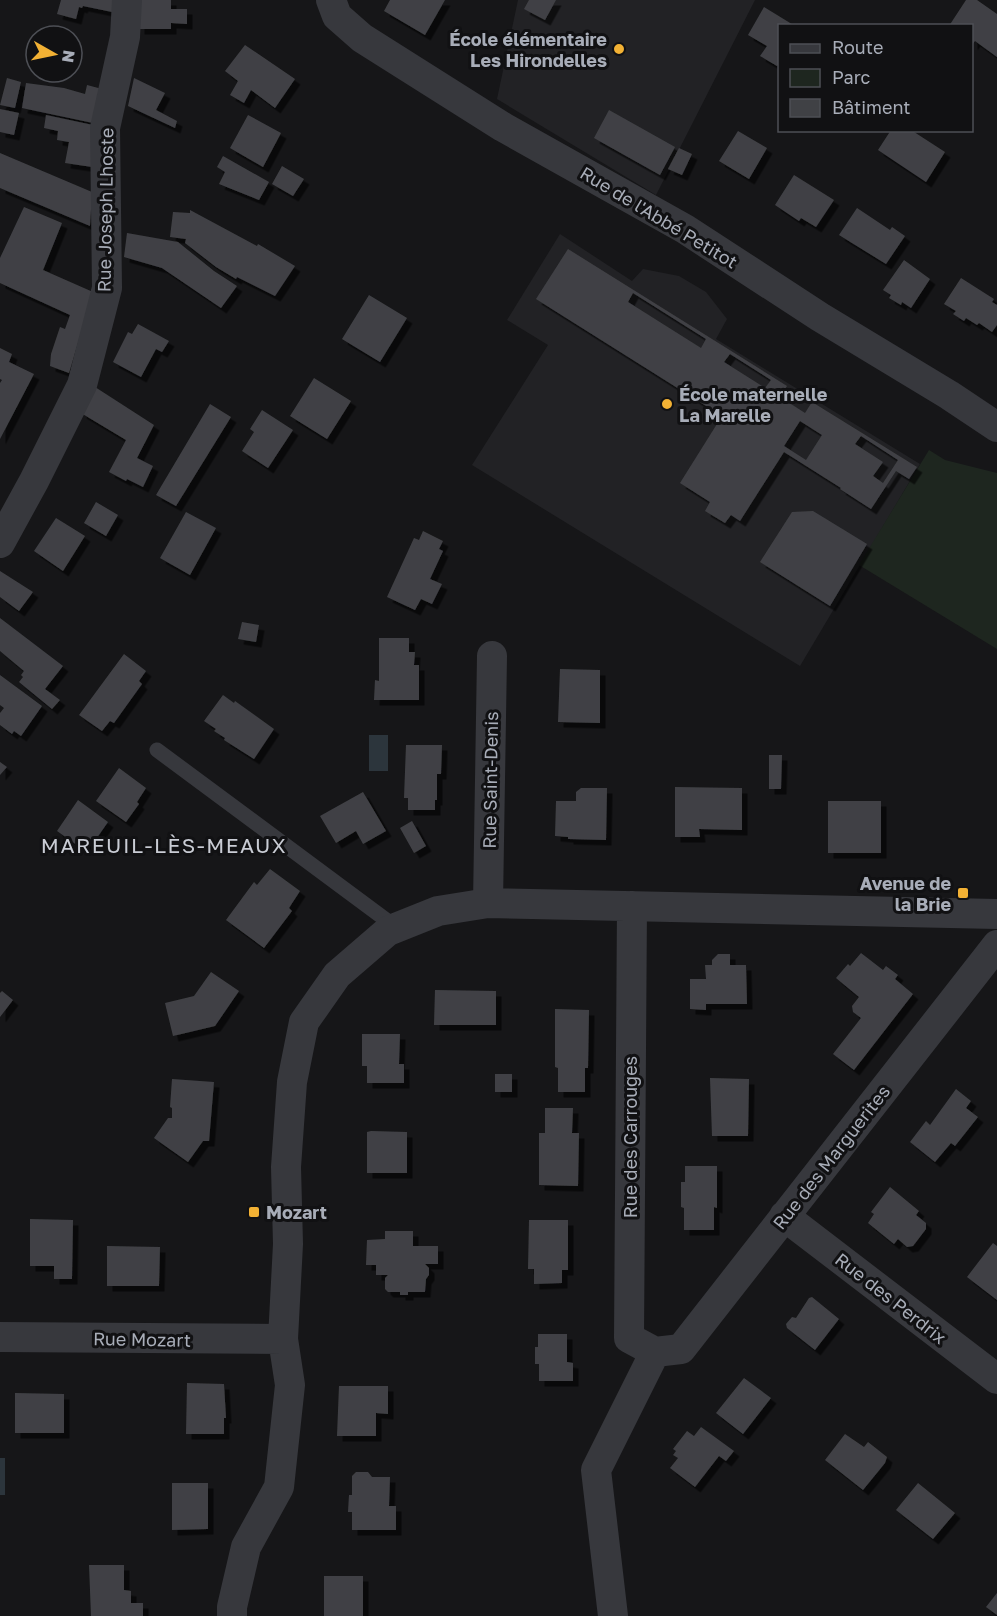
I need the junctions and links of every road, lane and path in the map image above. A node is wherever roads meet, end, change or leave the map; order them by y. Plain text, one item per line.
1 (127, 0) edge
2 (331, 0) edge
3 (997, 427) edge
4 (0, 543) edge
5 (492, 656) dead end
6 (157, 750) dead end
7 (488, 903) junction
8 (632, 906) junction
9 (997, 914) edge
10 (397, 928) junction
11 (997, 945) edge
12 (784, 1216) junction
13 (0, 1337) edge
14 (283, 1339) junction
15 (655, 1352) junction
16 (997, 1379) edge
17 (232, 1616) edge
18 (613, 1616) edge

1 - 4 street, Rue Joseph Lhoste
2 - 3 street, Rue de l'Abbé Petitot
5 - 7 street, Rue Saint-Denis
6 - 10 lane
7 - 8 street
7 - 10 street
8 - 9 street
8 - 15 street, Rue des Carrouges
10 - 14 street
11 - 12 street, Rue des Marguerites
12 - 15 street, Rue des Marguerites
12 - 16 street, Rue des Perdrix
13 - 14 street, Rue Mozart
14 - 17 street
15 - 18 street

